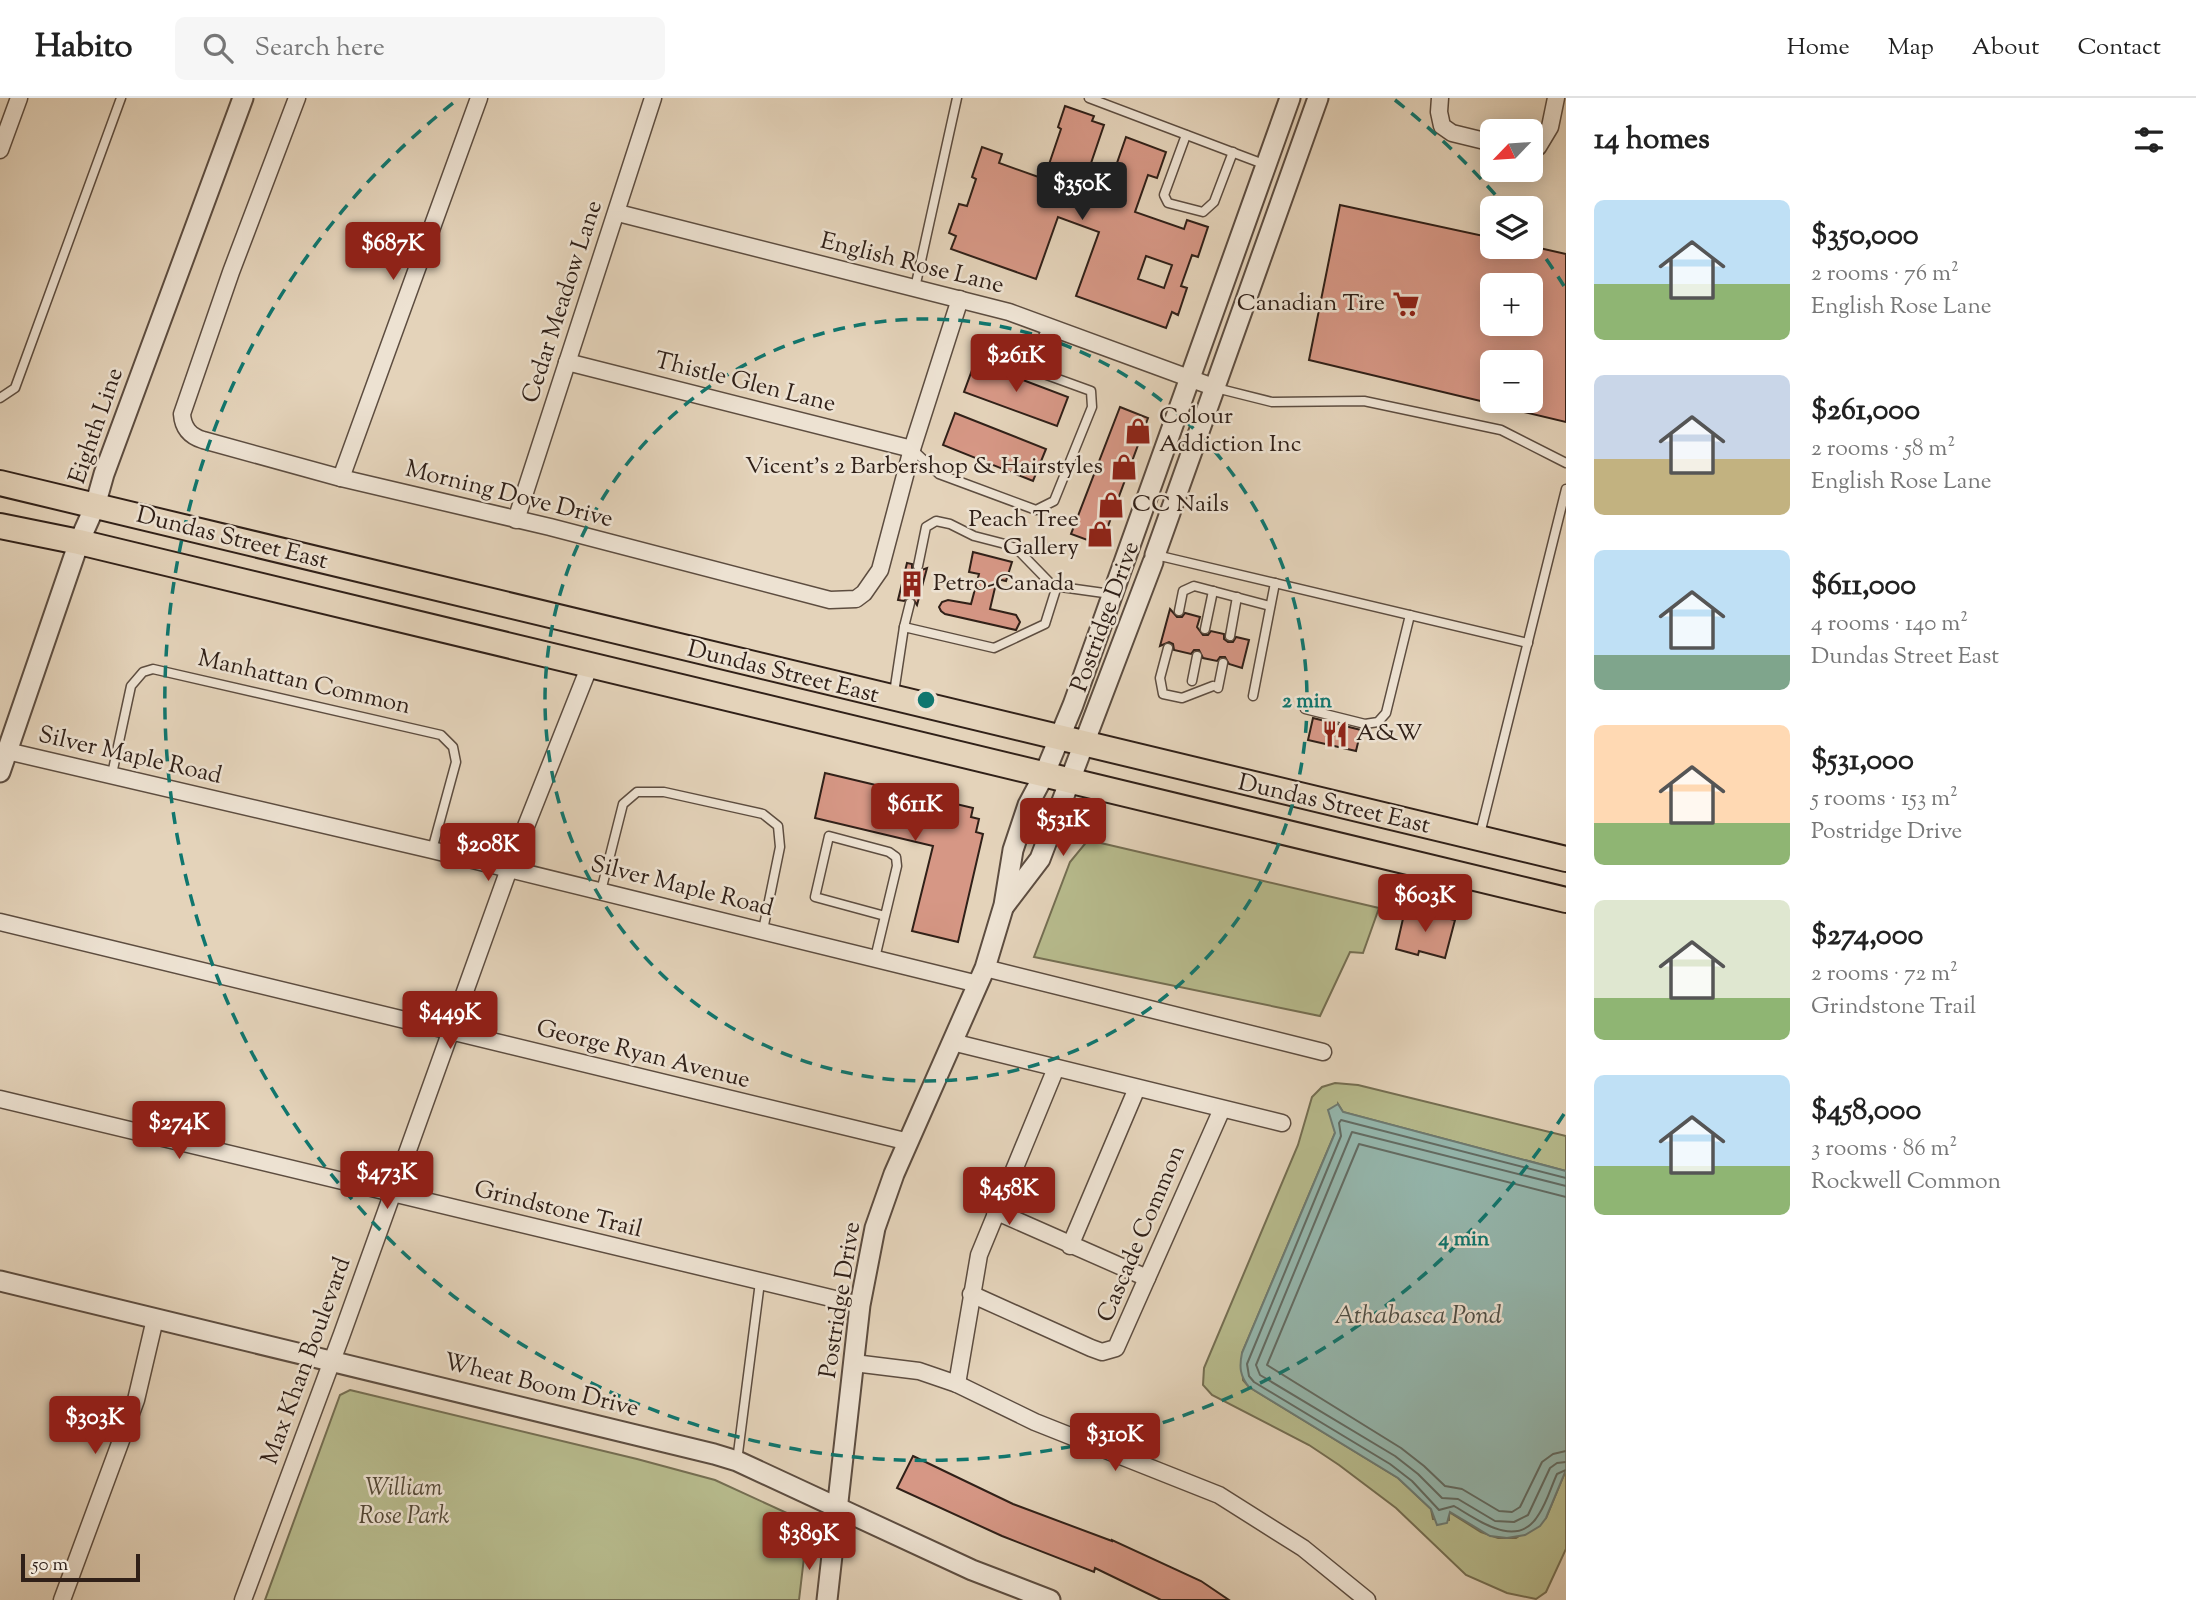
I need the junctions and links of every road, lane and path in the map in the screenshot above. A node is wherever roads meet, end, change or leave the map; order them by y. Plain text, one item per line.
1 (19, 98) edge
2 (121, 98) edge
3 (243, 98) edge
4 (298, 98) edge
5 (479, 98) edge
6 (653, 98) edge
7 (957, 98) edge
8 (1089, 98) edge
9 (1290, 98) edge
10 (1318, 98) edge
11 (1440, 98) edge
12 (1556, 98) edge
13 (1186, 135) junction
14 (1544, 136) edge
15 (1480, 139) edge
16 (0, 150) edge
17 (1233, 152) junction
18 (1267, 166) junction
19 (618, 212) junction
20 (915, 288) junction
21 (960, 299) junction
22 (1048, 326) junction
23 (989, 354) dead end
24 (567, 362) junction
25 (1028, 368) junction
26 (1190, 378) junction
27 (1216, 388) junction
28 (0, 398) edge
29 (912, 449) junction
30 (1566, 463) edge
31 (341, 478) junction
32 (0, 483) edge
33 (1566, 489) edge
34 (95, 506) junction
35 (516, 520) junction
36 (0, 526) edge
37 (79, 542) junction
38 (1154, 558) junction
39 (918, 566) dead end
40 (1275, 583) junction
41 (1056, 589) junction
42 (1213, 591) junction
43 (1112, 594) junction
44 (1237, 597) junction
45 (910, 603) dead end
46 (1270, 606) junction
47 (1179, 611) dead end
48 (1410, 615) junction
49 (904, 626) junction
50 (1205, 629) dead end
51 (1230, 636) dead end
52 (1528, 643) junction
53 (1168, 648) dead end
54 (1197, 656) dead end
55 (1223, 663) dead end
56 (590, 665) junction
57 (1192, 681) dead end
58 (1253, 696) dead end
59 (893, 699) junction
60 (1305, 709) dead end
61 (1058, 739) junction
62 (1084, 745) junction
63 (3, 750) edge
64 (0, 772) edge
65 (112, 774) junction
66 (1044, 775) junction
67 (1070, 781) junction
68 (1478, 840) junction
69 (432, 850) junction
70 (1566, 859) edge
71 (509, 869) junction
72 (601, 891) junction
73 (1566, 900) edge
74 (1004, 905) junction
75 (885, 916) junction
76 (0, 922) edge
77 (763, 930) junction
78 (875, 958) junction
79 (981, 976) junction
80 (450, 1032) junction
81 (952, 1042) junction
82 (1324, 1052) dead end
83 (1056, 1068) junction
84 (1137, 1088) junction
85 (0, 1099) edge
86 (1222, 1109) junction
87 (1282, 1123) dead end
88 (909, 1142) junction
89 (392, 1194) junction
90 (995, 1211) junction
91 (1070, 1245) junction
92 (1147, 1278) junction
93 (0, 1281) edge
94 (760, 1282) junction
95 (971, 1294) junction
96 (860, 1305) junction
97 (155, 1319) junction
98 (332, 1361) junction
99 (854, 1363) junction
100 (957, 1384) junction
101 (737, 1461) junction
102 (837, 1507) junction
103 (62, 1600) edge
104 (243, 1600) edge
105 (827, 1600) edge
106 (1050, 1600) edge
107 (1367, 1600) edge

1 - 16 street
2 - 28 lane
3 - 34 street, Eighth Line
4 - 31 street, Morning Dove Drive
5 - 31 street
6 - 19 street, Cedar Meadow Lane
7 - 20 lane
8 - 13 lane
9 - 18 street, Postridge Drive
10 - 27 street, Postridge Drive
11 - 15 street
12 - 14 street
13 - 17 lane
13 - 17 lane
17 - 18 lane
18 - 26 street, Postridge Drive
19 - 20 street, English Rose Lane
19 - 24 street, Cedar Meadow Lane
20 - 21 street, English Rose Lane
21 - 22 street, English Rose Lane
21 - 29 street, Morning Dove Drive
22 - 25 lane
22 - 26 street, English Rose Lane
23 - 25 lane
24 - 29 street, Thistle Glen Lane
24 - 35 street, Cedar Meadow Lane
25 - 29 lane
26 - 27 street, English Rose Lane
26 - 43 street, Postridge Drive
27 - 30 lane
27 - 38 street, Postridge Drive
29 - 35 street, Morning Dove Drive
31 - 35 street, Morning Dove Drive
32 - 34 main road, Dundas Street East
33 - 52 lane
34 - 37 street, Eighth Line
34 - 59 main road, Dundas Street East
36 - 37 main road, Dundas Street East
37 - 56 main road, Dundas Street East
37 - 63 street, Eighth Line
38 - 40 lane
38 - 62 street, Postridge Drive
39 - 41 lane
40 - 46 lane
40 - 48 lane
41 - 43 lane
41 - 49 lane
42 - 44 lane
42 - 47 lane
42 - 50 lane
43 - 61 street, Postridge Drive
44 - 46 lane
44 - 51 lane
45 - 49 lane
46 - 58 lane
48 - 52 lane
48 - 60 lane
49 - 59 lane
52 - 68 lane
53 - 55 lane
54 - 57 lane
56 - 66 main road, Dundas Street East
56 - 71 street, Max Khan Boulevard
59 - 61 main road, Dundas Street East
61 - 62 main road, Dundas Street East
61 - 66 street, Postridge Drive
62 - 67 street, Postridge Drive
62 - 68 main road, Dundas Street East
63 - 64 street, Eighth Line
63 - 65 street, Silver Maple Road
65 - 69 street, Silver Maple Road
65 - 69 lane, Manhattan Common
66 - 67 main road, Dundas Street East
66 - 74 street, Postridge Drive
67 - 73 main road, Dundas Street East
67 - 74 street, Postridge Drive
68 - 70 main road, Dundas Street East
69 - 71 street, Silver Maple Road
71 - 72 street, Silver Maple Road
71 - 80 street, Max Khan Boulevard
72 - 77 street, Silver Maple Road
72 - 77 lane
74 - 79 street, Postridge Drive
75 - 75 lane
75 - 78 lane
76 - 80 street, George Ryan Avenue
77 - 78 street, Silver Maple Road
78 - 79 street, Silver Maple Road
79 - 81 street, Postridge Drive
79 - 82 street, Silver Maple Road
80 - 88 street, George Ryan Avenue
80 - 89 street, Max Khan Boulevard
81 - 83 street
81 - 88 street, Postridge Drive
83 - 84 street
83 - 90 street
84 - 86 street
84 - 91 street
85 - 89 street, Grindstone Trail
86 - 87 street
86 - 92 street, Cascade Common
88 - 96 street, Postridge Drive
89 - 94 street, Grindstone Trail
89 - 98 street, Max Khan Boulevard
90 - 91 street
90 - 95 street
91 - 92 street
92 - 95 street, Cascade Common
93 - 97 street, Wheat Boom Drive
94 - 96 street, Grindstone Trail
94 - 101 lane
95 - 100 street
96 - 99 street, Postridge Drive
97 - 98 street, Wheat Boom Drive
97 - 103 street
98 - 101 street, Wheat Boom Drive
98 - 104 street, Max Khan Boulevard
99 - 100 street
99 - 102 street, Postridge Drive
100 - 107 street
101 - 102 street, Wheat Boom Drive
102 - 105 street, Postridge Drive
102 - 106 street, Wheat Boom Drive

